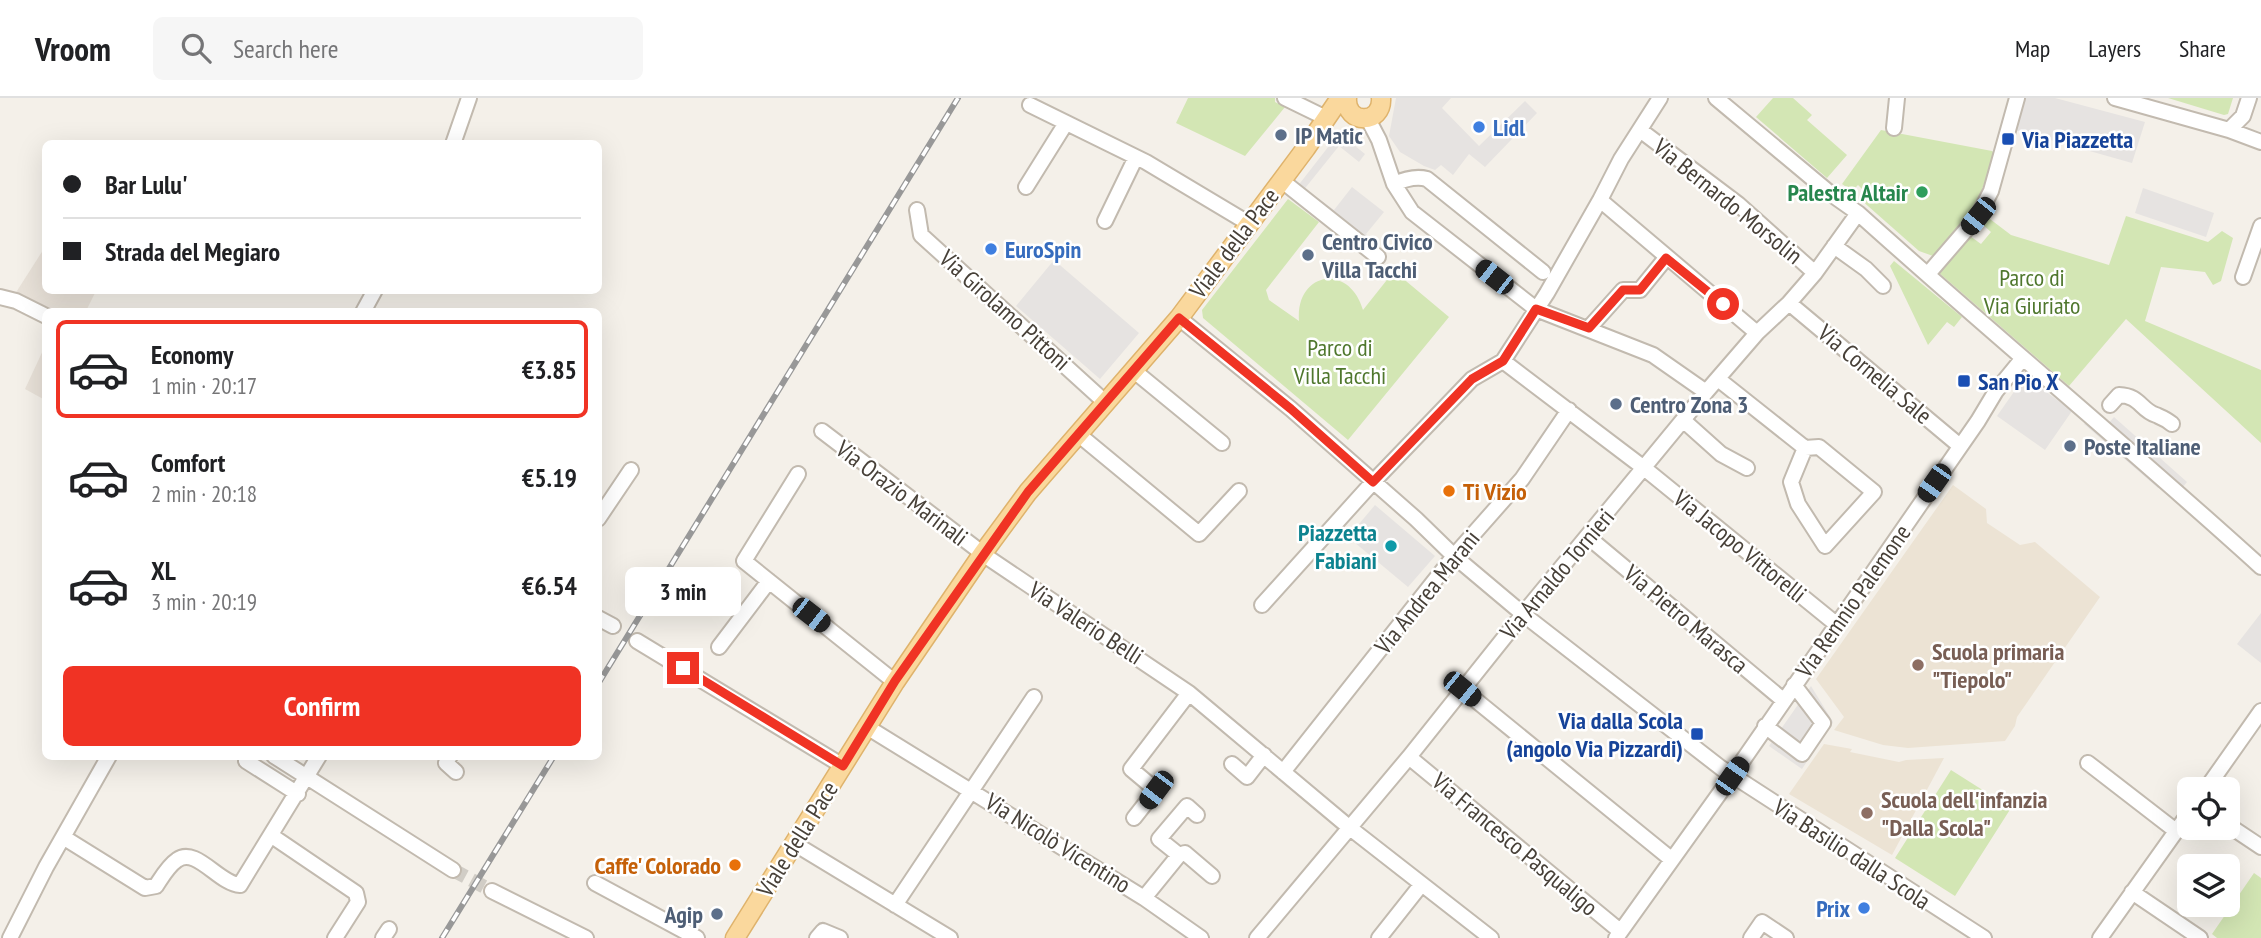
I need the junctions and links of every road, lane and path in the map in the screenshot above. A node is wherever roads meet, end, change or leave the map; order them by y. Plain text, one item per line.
1 (469, 98) edge
2 (1286, 98) edge
3 (1381, 98) edge
4 (1660, 98) edge
5 (1716, 98) edge
6 (1897, 98) edge
7 (2017, 98) edge
8 (2115, 98) edge
9 (2249, 98) edge
10 (1030, 105) dead end
11 (1353, 108) edge
12 (1326, 118) junction
13 (1066, 123) junction
14 (1894, 128) dead end
15 (1640, 130) junction
16 (2229, 130) junction
17 (454, 140) edge
18 (2261, 142) edge
19 (1309, 145) junction
20 (1136, 157) junction
21 (1281, 180) junction
22 (1394, 184) junction
23 (1026, 187) dead end
24 (1600, 200) junction
25 (918, 210) dead end
26 (1858, 213) junction
27 (1105, 221) dead end
28 (1248, 223) junction
29 (2261, 226) edge
30 (1834, 246) junction
31 (2256, 255) edge
32 (1378, 257) dead end
33 (1666, 258) junction
34 (1543, 272) dead end
35 (1815, 273) junction
36 (1928, 274) junction
37 (2243, 276) dead end
38 (1884, 286) dead end
39 (0, 297) edge
40 (1789, 303) junction
41 (1536, 309) junction
42 (42, 314) edge
43 (1179, 318) junction
44 (1589, 328) junction
45 (1757, 333) junction
46 (2023, 358) junction
47 (1503, 361) junction
48 (1133, 370) junction
49 (1718, 379) junction
50 (1706, 392) junction
51 (1106, 403) junction
52 (2110, 405) dead end
53 (1569, 410) junction
54 (1683, 420) junction
55 (2172, 424) dead end
56 (822, 432) dead end
57 (1078, 434) junction
58 (1222, 443) dead end
59 (1960, 446) junction
60 (1805, 448) junction
61 (1644, 468) junction
62 (1747, 468) dead end
63 (631, 470) dead end
64 (799, 474) dead end
65 (1373, 482) junction
66 (1239, 491) dead end
67 (602, 513) edge
68 (1588, 537) junction
69 (983, 554) junction
70 (1454, 556) junction
71 (2261, 568) edge
72 (769, 581) junction
73 (1262, 605) dead end
74 (1523, 614) junction
75 (602, 620) edge
76 (613, 625) dead end
77 (1836, 625) junction
78 (637, 641) dead end
79 (719, 647) dead end
80 (895, 681) junction
81 (1794, 685) junction
82 (1462, 689) junction
83 (1189, 694) junction
84 (1034, 697) dead end
85 (1783, 701) junction
86 (2259, 718) edge
87 (1765, 726) junction
88 (867, 727) junction
89 (1264, 755) junction
90 (1409, 757) junction
91 (106, 760) edge
92 (280, 760) edge
93 (317, 760) edge
94 (448, 760) edge
95 (246, 761) dead end
96 (2088, 764) dead end
97 (1232, 765) dead end
98 (843, 766) junction
99 (456, 772) dead end
100 (1283, 772) junction
101 (1732, 776) junction
102 (307, 777) junction
103 (2215, 777) edge
104 (971, 789) junction
105 (298, 794) junction
106 (1197, 815) dead end
107 (1134, 818) dead end
108 (1350, 828) junction
109 (2176, 831) joint
110 (2240, 833) edge
111 (272, 836) junction
112 (63, 837) junction
113 (795, 844) junction
114 (2261, 847) edge
115 (1179, 855) junction
116 (1671, 859) junction
117 (453, 870) tunnel mouth
118 (1212, 876) dead end
119 (595, 883) dead end
120 (1421, 885) junction
121 (492, 891) tunnel mouth
122 (2132, 892) junction
123 (1144, 898) junction
124 (895, 905) junction
125 (1618, 935) edge
126 (10, 938) edge
127 (335, 938) edge
128 (586, 938) edge
129 (697, 938) edge
130 (736, 938) edge
131 (817, 938) edge
132 (840, 938) edge
133 (950, 938) edge
134 (1201, 938) edge
135 (1257, 938) edge
136 (1379, 938) edge
137 (1491, 938) edge
138 (1751, 938) edge
139 (1786, 938) edge
140 (1984, 938) edge
141 (2100, 938) edge
142 (2200, 938) edge

1 - 17 street
2 - 12 street
3 - 11 main road, Viale della Pace
4 - 15 street
5 - 26 street
6 - 14 street
7 - 36 street
8 - 16 street
9 - 16 street
10 - 13 street
11 - 12 main road, Viale della Pace
11 - 19 main road, Viale della Pace
11 - 22 street
12 - 19 main road, Viale della Pace
13 - 20 street
13 - 23 street
15 - 24 street
15 - 35 street, Via Bernardo Morsolin
16 - 18 street
19 - 21 main road, Viale della Pace
20 - 27 street
20 - 28 street
21 - 28 main road, Viale della Pace
21 - 32 street, Viale della Pace
22 - 34 street
22 - 41 street
24 - 33 street
24 - 41 street
25 - 51 street, Via Girolamo Pittoni
26 - 30 street, Via Arnaldo Tornieri
26 - 36 street
28 - 43 main road, Viale della Pace
29 - 31 street
30 - 35 street, Via Arnaldo Tornieri
30 - 38 street
31 - 37 street
33 - 44 street
33 - 45 street
35 - 40 street, Via Arnaldo Tornieri
36 - 46 street
39 - 42 street
40 - 45 street, Via Arnaldo Tornieri
40 - 59 street, Via Cornelia Sale
41 - 44 street
41 - 47 street
43 - 48 main road, Viale della Pace
43 - 65 street, Via Basilio dalla Scola
44 - 50 street
45 - 49 street, Via Arnaldo Tornieri
46 - 59 street, Via Remnio Palemone
46 - 71 street
47 - 53 street, Via Jacopo Vittorelli
47 - 65 street
48 - 51 main road, Viale della Pace
48 - 58 street
49 - 50 street, Via Arnaldo Tornieri
49 - 60 street
50 - 54 street, Via Arnaldo Tornieri
51 - 57 main road, Viale della Pace
52 - 55 street
53 - 61 street, Via Jacopo Vittorelli
53 - 70 street, Via Andrea Marani
54 - 61 street, Via Arnaldo Tornieri
54 - 62 street
56 - 69 street, Via Orazio Marinali
57 - 66 street
57 - 69 main road, Viale della Pace
59 - 77 street, Via Remnio Palemone
60 - 60 street
61 - 68 street, Via Arnaldo Tornieri
61 - 77 street, Via Jacopo Vittorelli
63 - 67 street
64 - 72 street
65 - 70 street, Via Basilio dalla Scola
65 - 73 street
68 - 74 street, Via Arnaldo Tornieri
68 - 85 street, Via Pietro Marasca
69 - 80 main road, Viale della Pace
69 - 83 street, Via Valerio Belli
70 - 74 street, Via Basilio dalla Scola
70 - 100 street, Via Andrea Marani
72 - 79 street
72 - 80 street
74 - 82 street, Via Arnaldo Tornieri
74 - 101 street, Via Basilio dalla Scola
75 - 76 street
77 - 81 street, Via Remnio Palemone
78 - 98 street
80 - 88 main road, Viale della Pace
81 - 85 street, Via Remnio Palemone
81 - 87 street
82 - 90 street, Via Arnaldo Tornieri
82 - 116 street
83 - 89 street, Via Valerio Belli
83 - 107 street
84 - 104 street, Via Nicolò Vicentino
85 - 87 street, Via Remnio Palemone
86 - 103 street
87 - 101 street, Via Remnio Palemone
88 - 98 main road, Viale della Pace
88 - 104 street, Via Nicolò Vicentino
89 - 97 street
89 - 100 street, Via Valerio Belli
90 - 108 street, Via Arnaldo Tornieri
90 - 125 street, Via Francesco Pasqualigo
91 - 112 street
92 - 102 street
93 - 102 street
94 - 99 street
95 - 105 street
96 - 109 street
98 - 113 main road, Viale della Pace
100 - 108 street, Via Valerio Belli
101 - 116 street, Via Remnio Palemone
101 - 140 street, Via Basilio dalla Scola
102 - 105 street
102 - 117 street
104 - 123 street, Via Nicolò Vicentino
104 - 124 street
105 - 111 street
106 - 115 street
108 - 120 street, Via Valerio Belli
108 - 135 street, Via Arnaldo Tornieri
109 - 122 street
110 - 114 street
111 - 112 street
111 - 127 street
112 - 126 street
113 - 124 street
113 - 130 main road, Viale della Pace
115 - 118 street
115 - 123 street, Via Nicolò Vicentino
116 - 125 street, Via Remnio Palemone
119 - 129 street
120 - 136 street
120 - 137 street, Via Valerio Belli
121 - 128 street
122 - 141 street
122 - 142 street
123 - 134 street, Via Nicolò Vicentino
124 - 133 street
131 - 132 street
138 - 139 street

